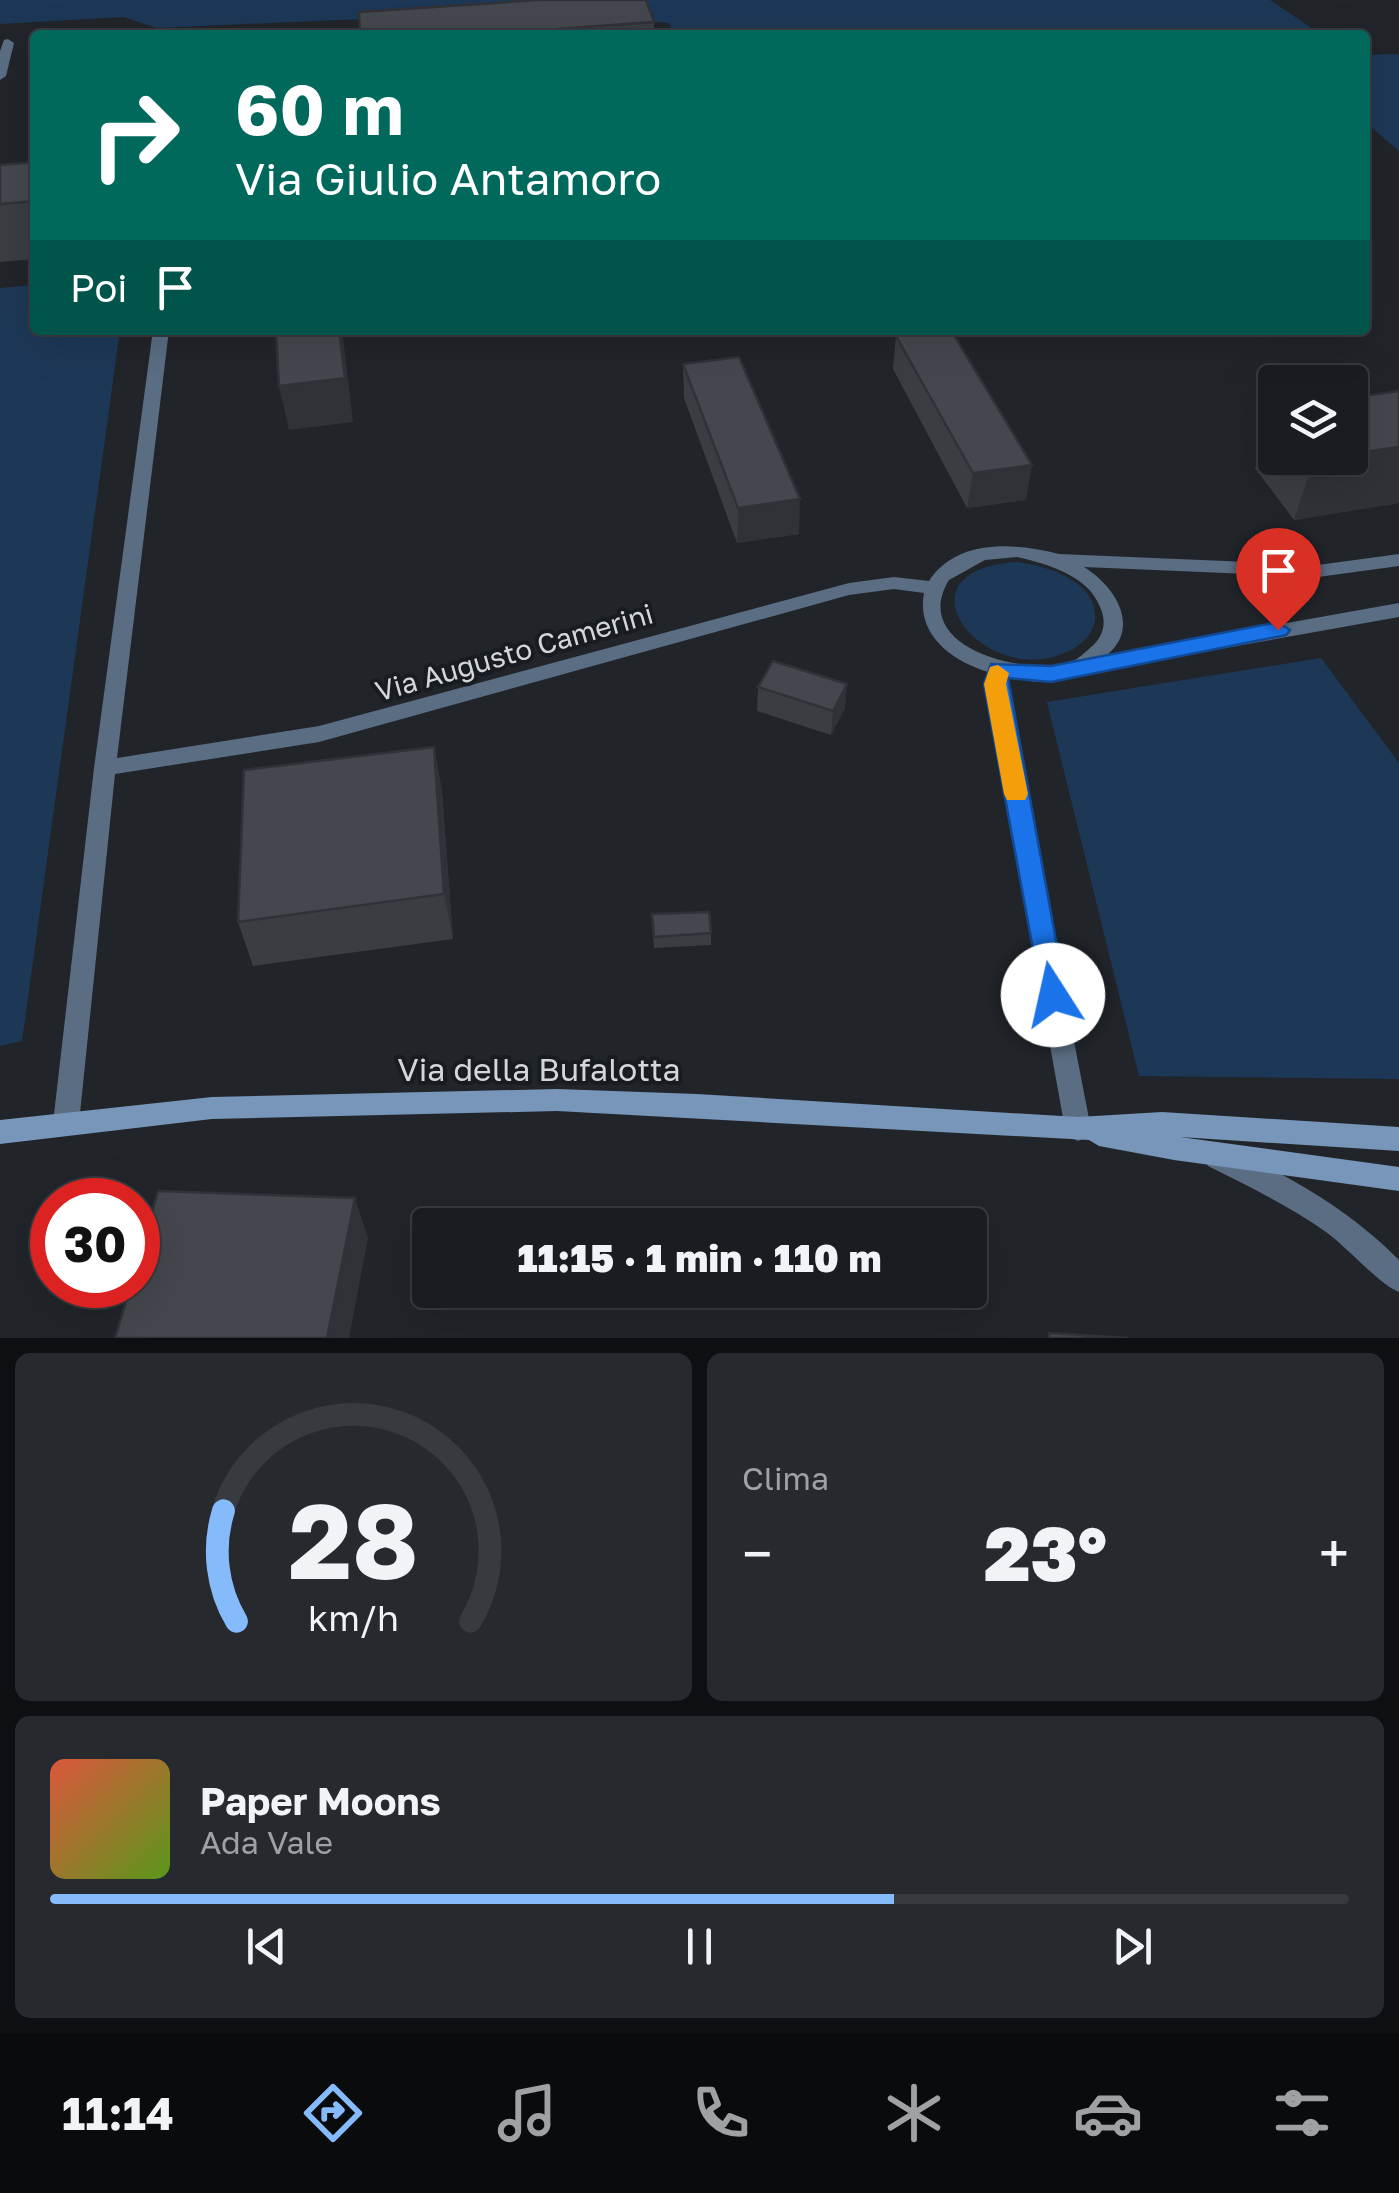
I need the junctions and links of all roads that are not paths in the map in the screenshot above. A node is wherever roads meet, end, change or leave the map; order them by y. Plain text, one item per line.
1 (8, 43) dead end
2 (0, 76) edge
3 (160, 335) edge
4 (1059, 560) junction
5 (1399, 560) edge
6 (935, 588) junction
7 (1399, 610) edge
8 (1080, 666) junction
9 (999, 670) junction
10 (106, 768) junction
11 (66, 1123) junction
12 (1078, 1129) junction
13 (0, 1132) edge
14 (1399, 1139) edge
15 (1215, 1156) junction
16 (1399, 1178) edge
17 (1399, 1278) edge

1 - 2 street
3 - 10 street
4 - 5 street
4 - 6 street
4 - 8 street
6 - 9 street
6 - 10 street, Via Augusto Camerini
7 - 8 street
8 - 9 street
9 - 12 street
10 - 11 street
11 - 12 street, Via della Bufalotta
11 - 13 street, Via della Bufalotta
12 - 14 street, Via della Bufalotta
12 - 15 street, Via della Bufalotta
15 - 16 street, Via della Bufalotta
15 - 17 street

